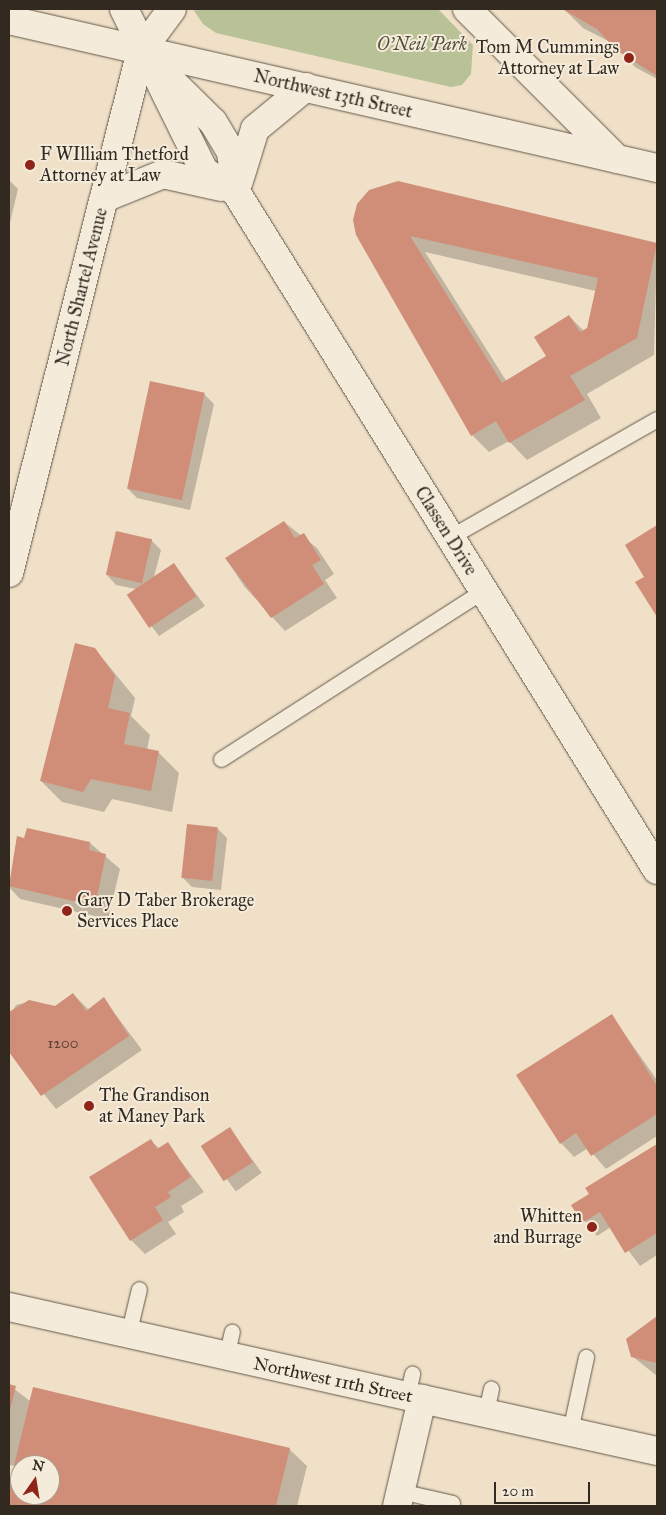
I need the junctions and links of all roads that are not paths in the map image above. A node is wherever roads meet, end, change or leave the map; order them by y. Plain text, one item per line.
1 (172, 9) edge
2 (467, 9) edge
3 (128, 13) edge
4 (9, 20) edge
5 (141, 51) junction
6 (306, 87) junction
7 (617, 158) junction
8 (657, 168) edge
9 (236, 192) junction
10 (104, 198) junction
11 (657, 418) edge
12 (450, 537) junction
13 (9, 573) edge
14 (483, 591) junction
15 (221, 759) dead end
16 (657, 870) edge
17 (139, 1289) dead end
18 (9, 1307) edge
19 (128, 1335) junction
20 (586, 1357) dead end
21 (414, 1390) junction
22 (570, 1431) junction
23 (657, 1451) edge
24 (399, 1499) edge
25 (451, 1504) edge

1 - 5 street, North Shartel Avenue
2 - 7 street
3 - 5 street, Classen Drive
4 - 5 street, Northwest 13th Street
5 - 6 street, Northwest 13th Street
5 - 9 street, Classen Drive
5 - 10 street, North Shartel Avenue
6 - 7 street, Northwest 13th Street
6 - 9 street
7 - 8 street, Northwest 13th Street
9 - 10 street
9 - 12 street, Classen Drive
10 - 13 street, North Shartel Avenue
11 - 12 lane
12 - 14 street, Classen Drive
14 - 15 lane
14 - 16 street, Classen Drive
17 - 19 lane
18 - 19 street, Northwest 11th Street
19 - 21 street, Northwest 11th Street
20 - 22 lane
21 - 22 street, Northwest 11th Street
21 - 24 street
22 - 23 street, Northwest 11th Street
24 - 25 lane

